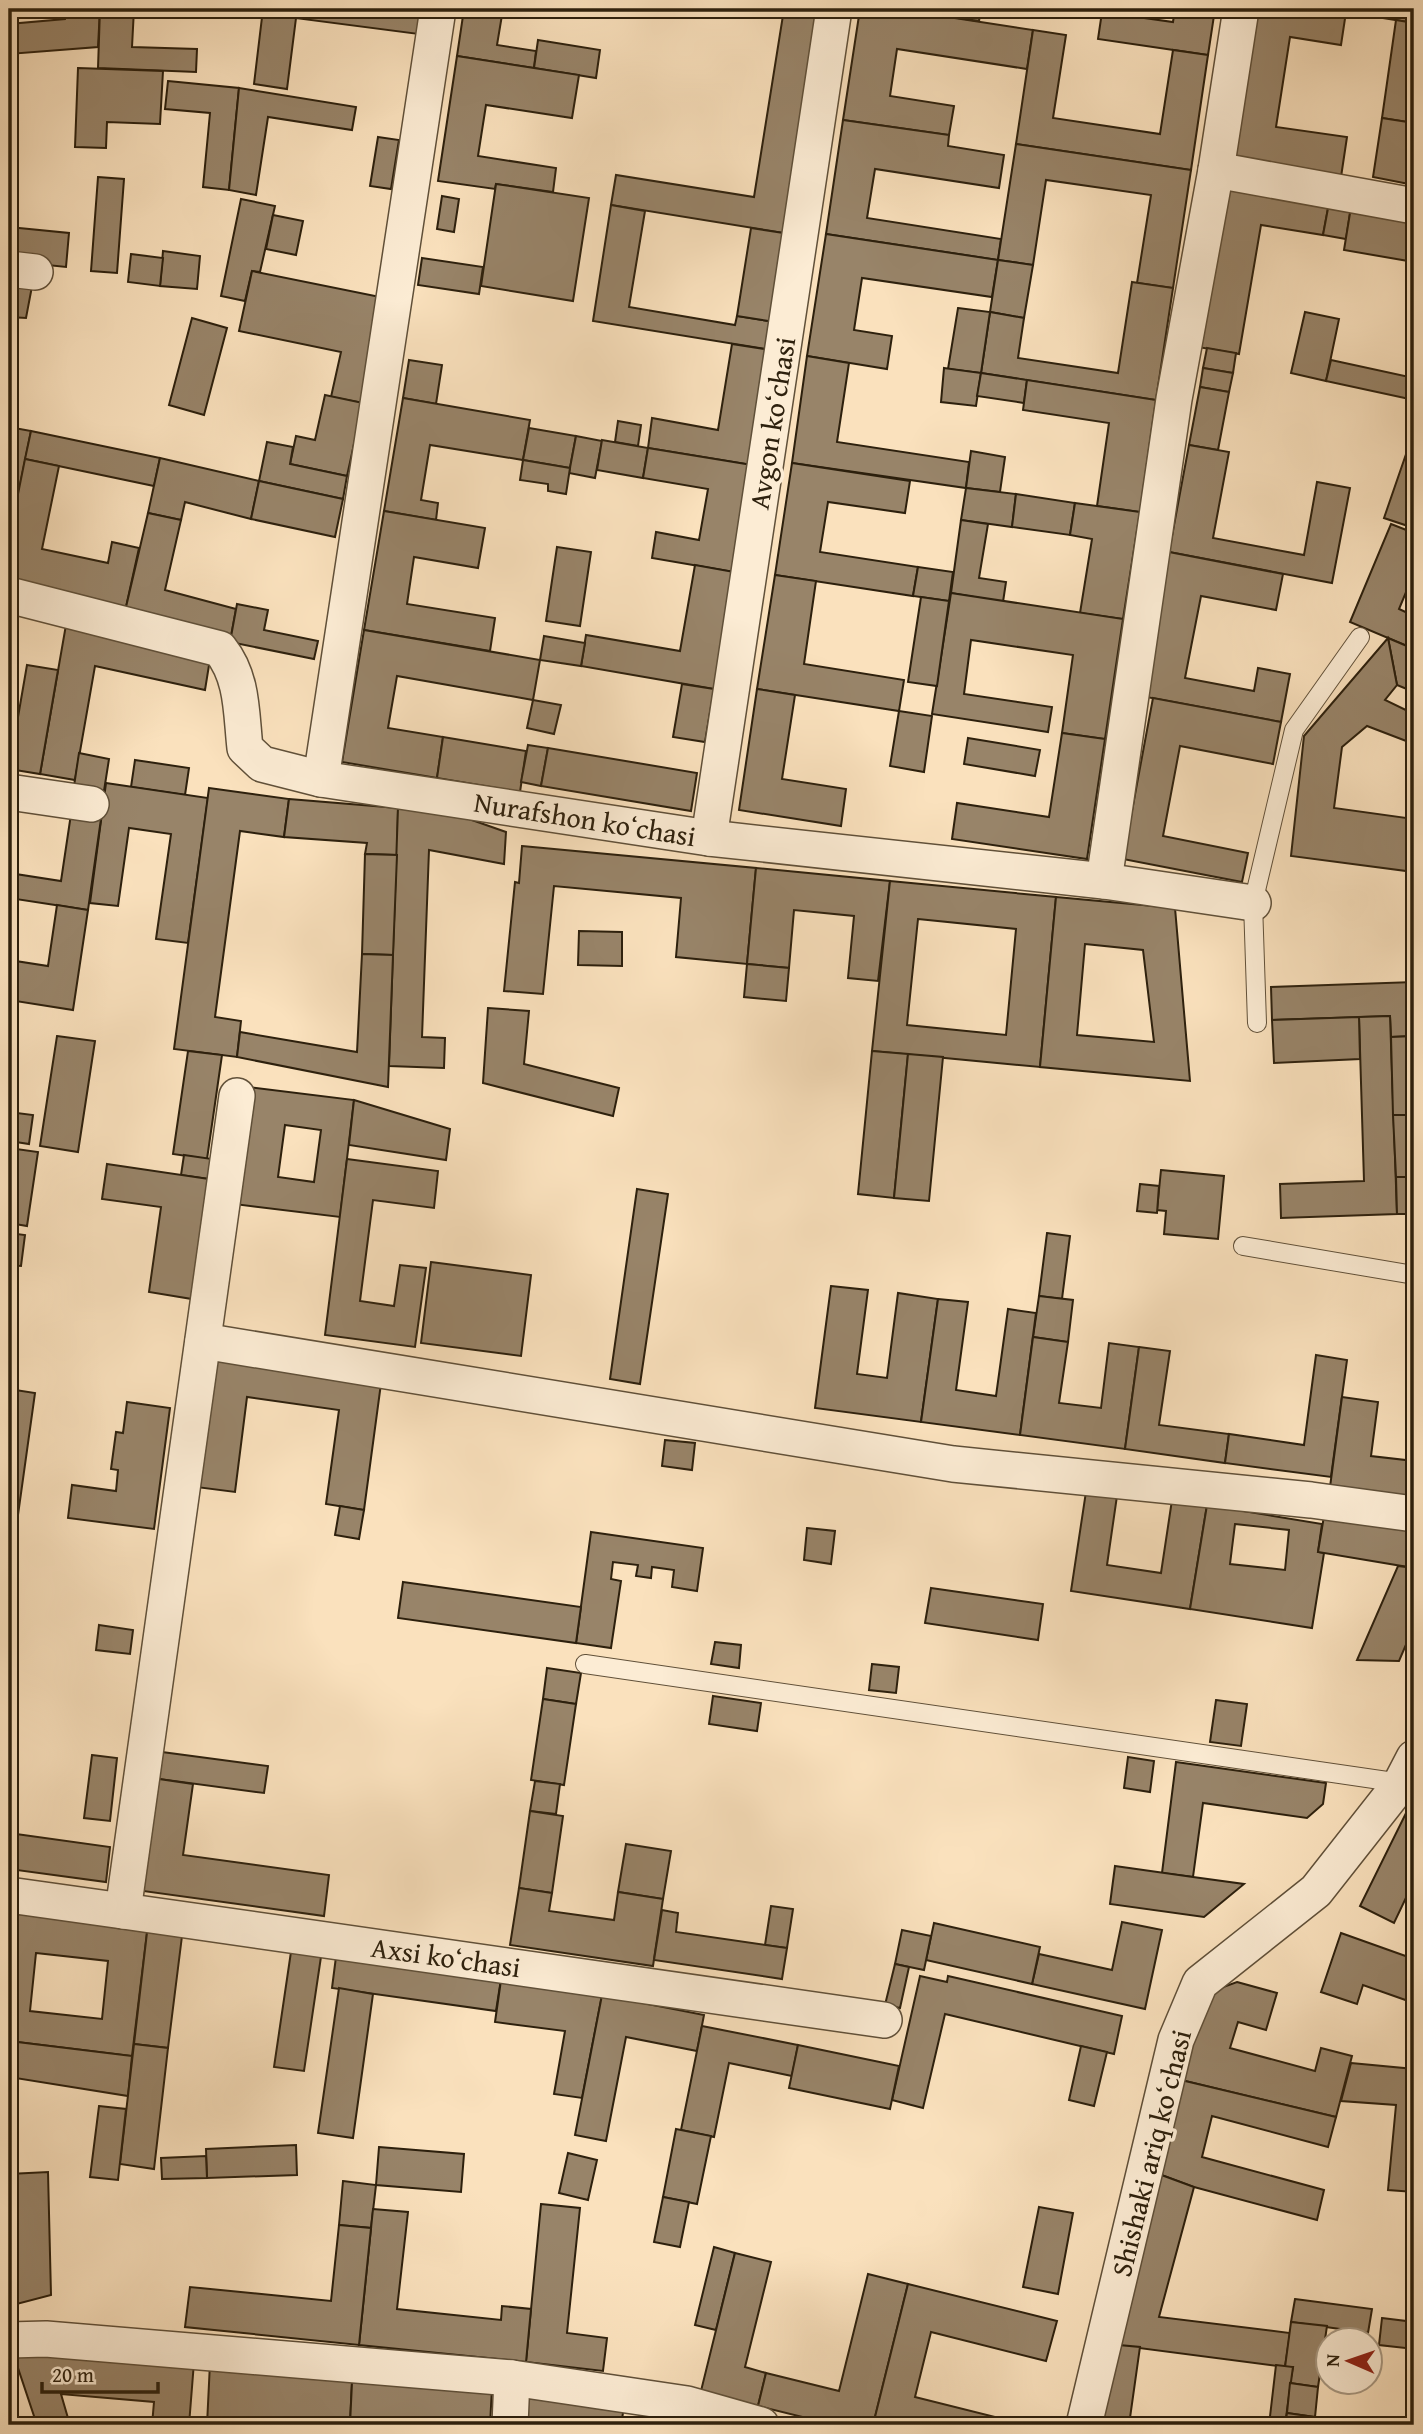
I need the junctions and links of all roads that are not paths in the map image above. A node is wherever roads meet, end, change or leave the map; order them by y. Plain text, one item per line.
1 (438, 9) edge
2 (834, 9) edge
3 (1241, 9) edge
4 (1216, 170) junction
5 (1414, 206) edge
6 (9, 596) edge
7 (1360, 637) dead end
8 (321, 779) junction
9 (9, 792) edge
10 (91, 804) dead end
11 (709, 838) junction
12 (1104, 881) junction
13 (1253, 903) junction
14 (1257, 1023) dead end
15 (237, 1096) dead end
16 (1243, 1246) dead end
17 (1414, 1275) edge
18 (203, 1341) junction
19 (1414, 1514) edge
20 (585, 1664) dead end
21 (1408, 1771) edge
22 (9, 1899) edge
23 (123, 1911) junction
24 (884, 2020) dead end
25 (9, 2340) edge
26 (512, 2378) junction
27 (510, 2425) edge
28 (761, 2425) edge
29 (1084, 2425) edge

1 - 8 street
2 - 11 street, Avgon koʻchasi
3 - 4 street
4 - 5 street
4 - 12 street
6 - 8 street, Nurafshon koʻchasi
7 - 13 lane
8 - 11 street, Nurafshon koʻchasi
9 - 10 street
11 - 12 street, Nurafshon koʻchasi
12 - 13 street, Nurafshon koʻchasi
13 - 14 lane
15 - 18 street
16 - 17 lane
18 - 19 street
18 - 23 street
20 - 21 lane
21 - 29 street, Shishaki ariq koʻchasi
22 - 23 street, Axsi koʻchasi
23 - 24 street, Axsi koʻchasi
25 - 26 street
26 - 27 street
26 - 28 street

